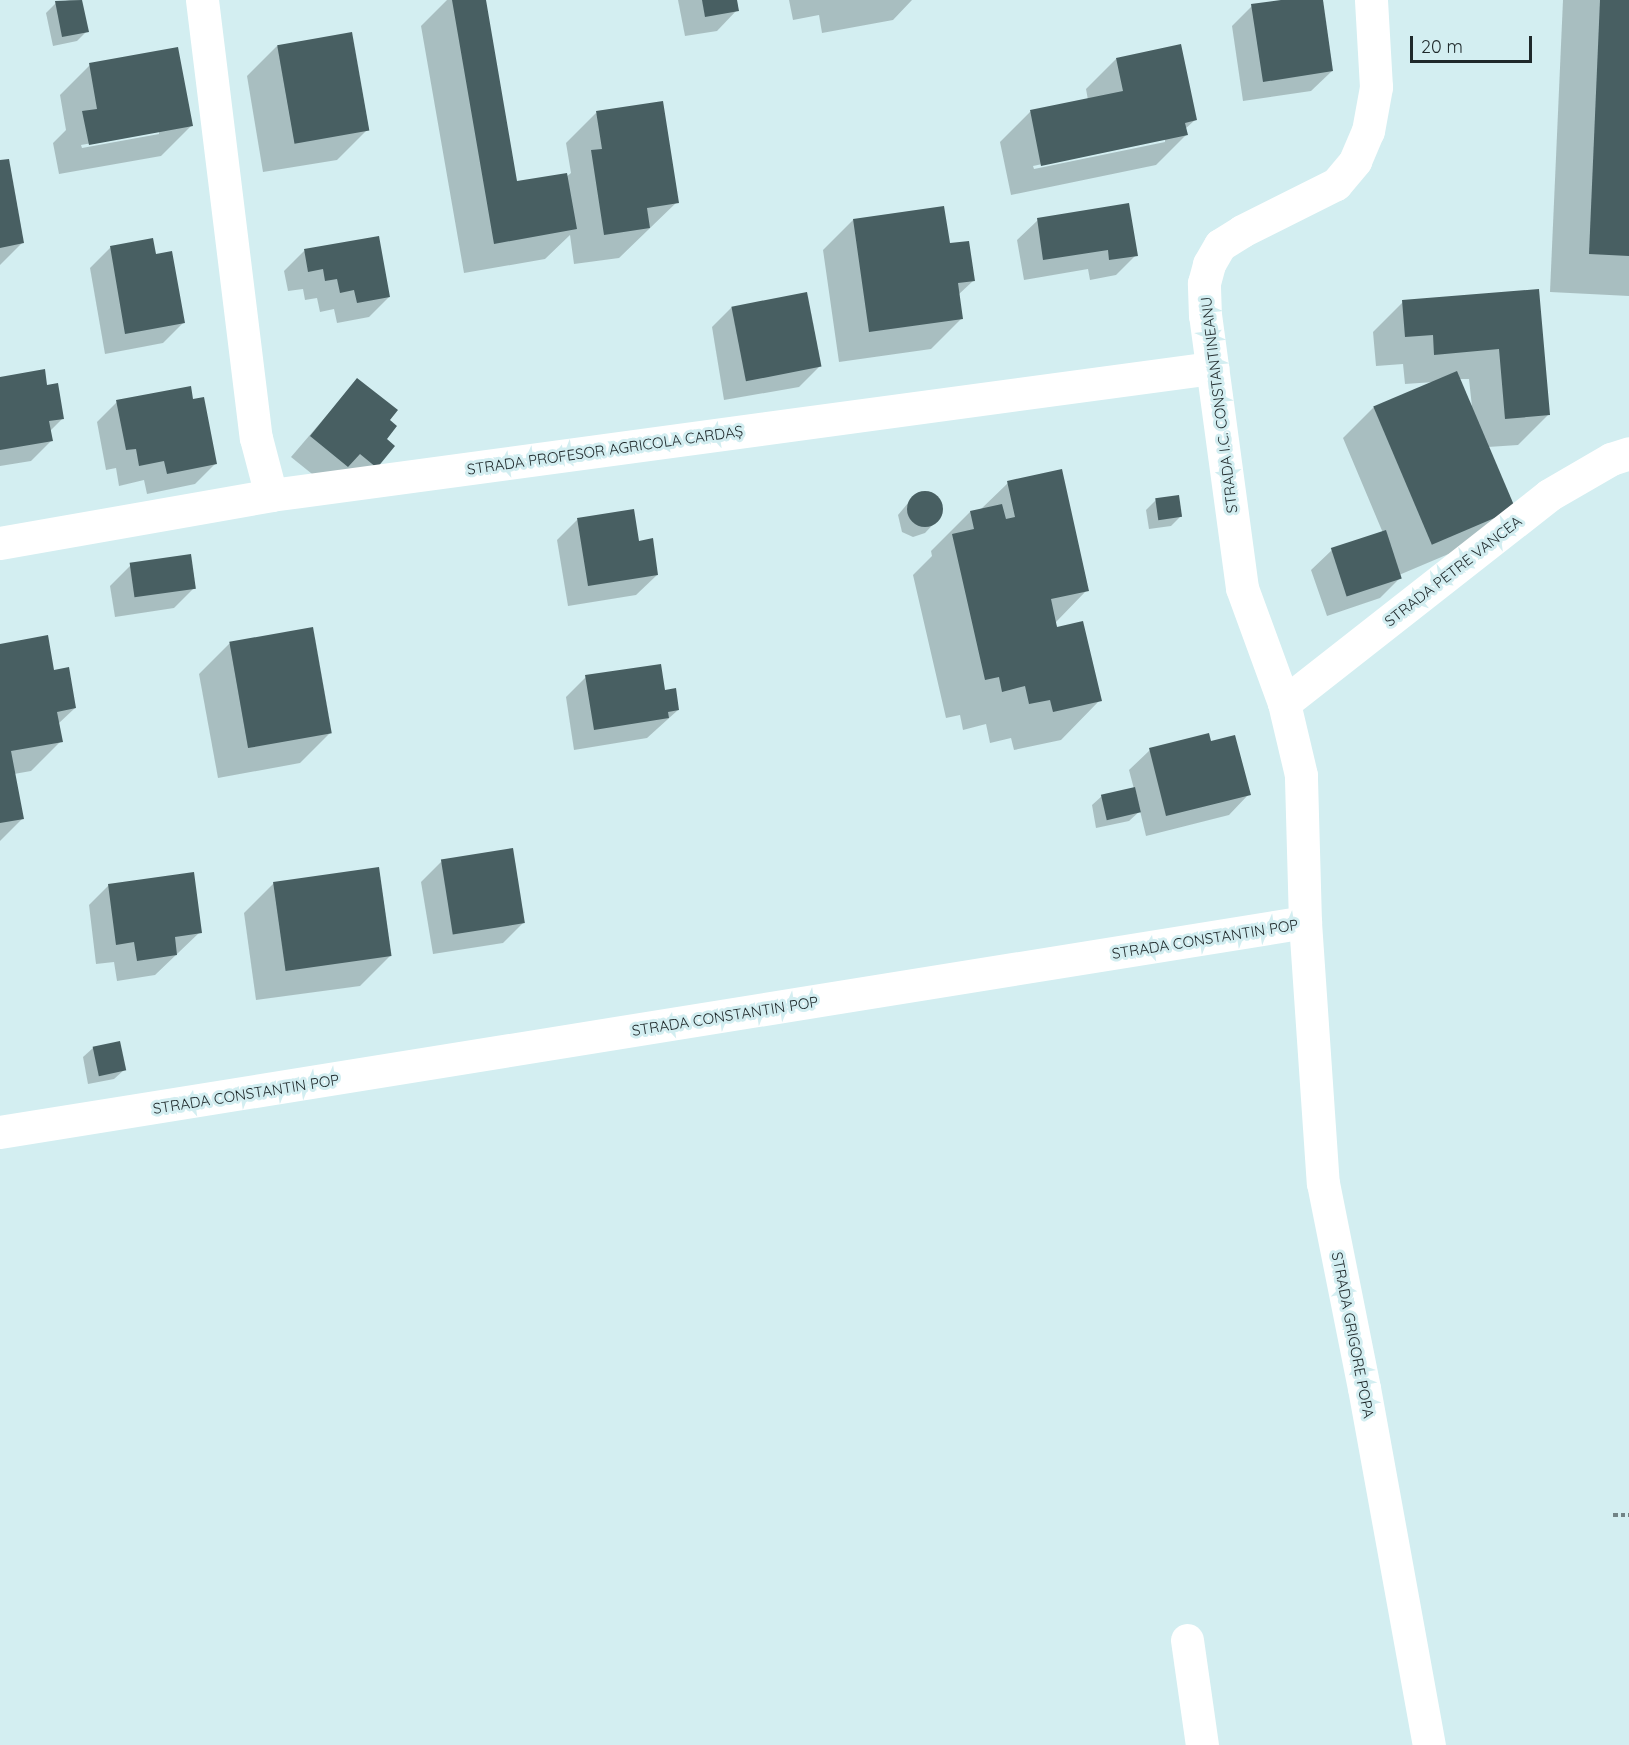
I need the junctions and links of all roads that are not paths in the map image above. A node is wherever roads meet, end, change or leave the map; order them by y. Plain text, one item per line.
1 (202, 0) edge
2 (1371, 0) edge
3 (1212, 368) junction
4 (1629, 453) edge
5 (271, 495) junction
6 (0, 543) edge
7 (1284, 703) junction
8 (1301, 775) joint
9 (1305, 922) junction
10 (0, 1132) edge
11 (1187, 1640) dead end
12 (1202, 1745) edge
13 (1429, 1745) edge

1 - 5 street
2 - 3 street, STRADA I.C. CONSTANTINEANU
3 - 5 street, STRADA PROFESOR AGRICOLA CARDAȘ
3 - 7 street, STRADA I.C. CONSTANTINEANU
4 - 7 street, STRADA PETRE VANCEA
5 - 6 street, STRADA PROFESOR AGRICOLA CARDAȘ
7 - 8 street, STRADA I.C. CONSTANTINEANU
8 - 9 street, STRADA CONSTANTIN POP
9 - 10 street, STRADA CONSTANTIN POP
9 - 13 street, STRADA GRIGORE POPA
11 - 12 street

